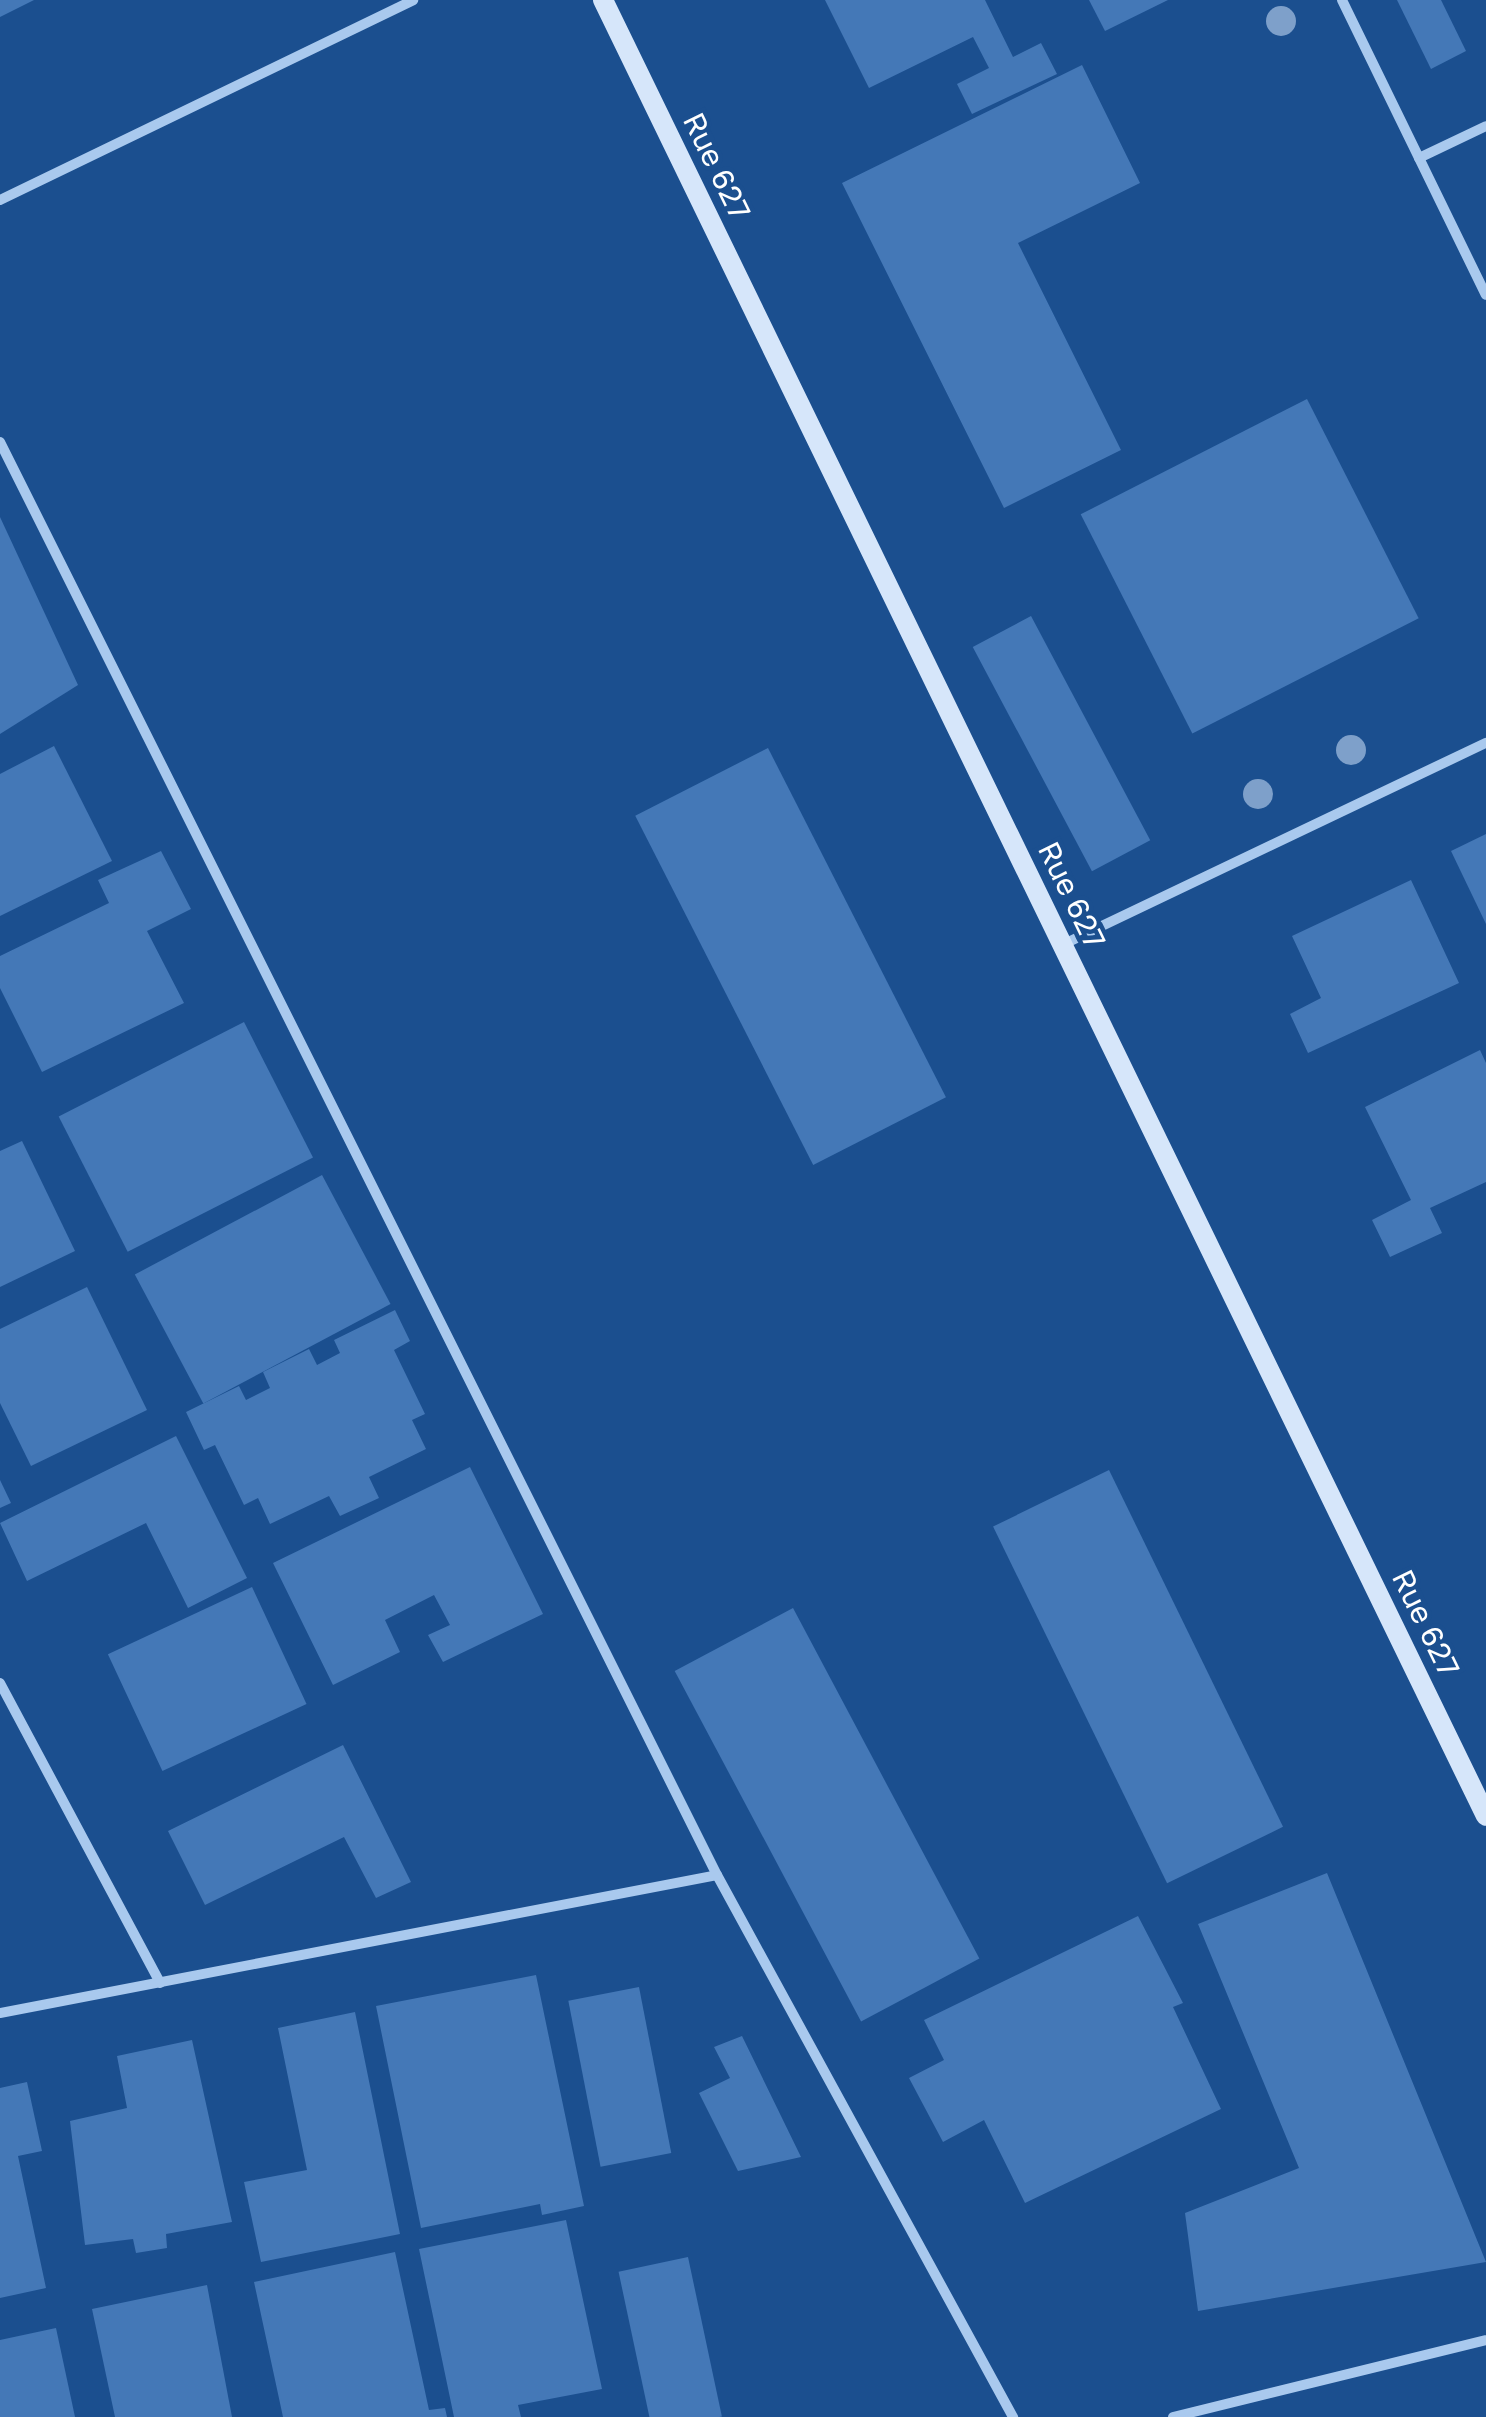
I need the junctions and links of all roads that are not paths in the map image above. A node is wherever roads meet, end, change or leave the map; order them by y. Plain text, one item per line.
1 (412, 0) edge
2 (603, 0) edge
3 (1342, 0) edge
4 (1486, 126) edge
5 (1419, 158) junction
6 (0, 200) edge
7 (1486, 294) edge
8 (0, 442) edge
9 (1486, 743) edge
10 (1062, 944) junction
11 (0, 1683) edge
12 (1486, 1816) edge
13 (717, 1875) junction
14 (160, 1984) junction
15 (0, 2012) edge
16 (1486, 2340) edge
17 (1013, 2417) edge
18 (1173, 2417) edge

1 - 6 street
2 - 10 street, Rue 627
3 - 5 street
4 - 5 street
5 - 7 street
8 - 13 street
9 - 10 street
10 - 12 street, Rue 627
11 - 14 street
13 - 14 street
13 - 17 street
14 - 15 street
16 - 18 street

